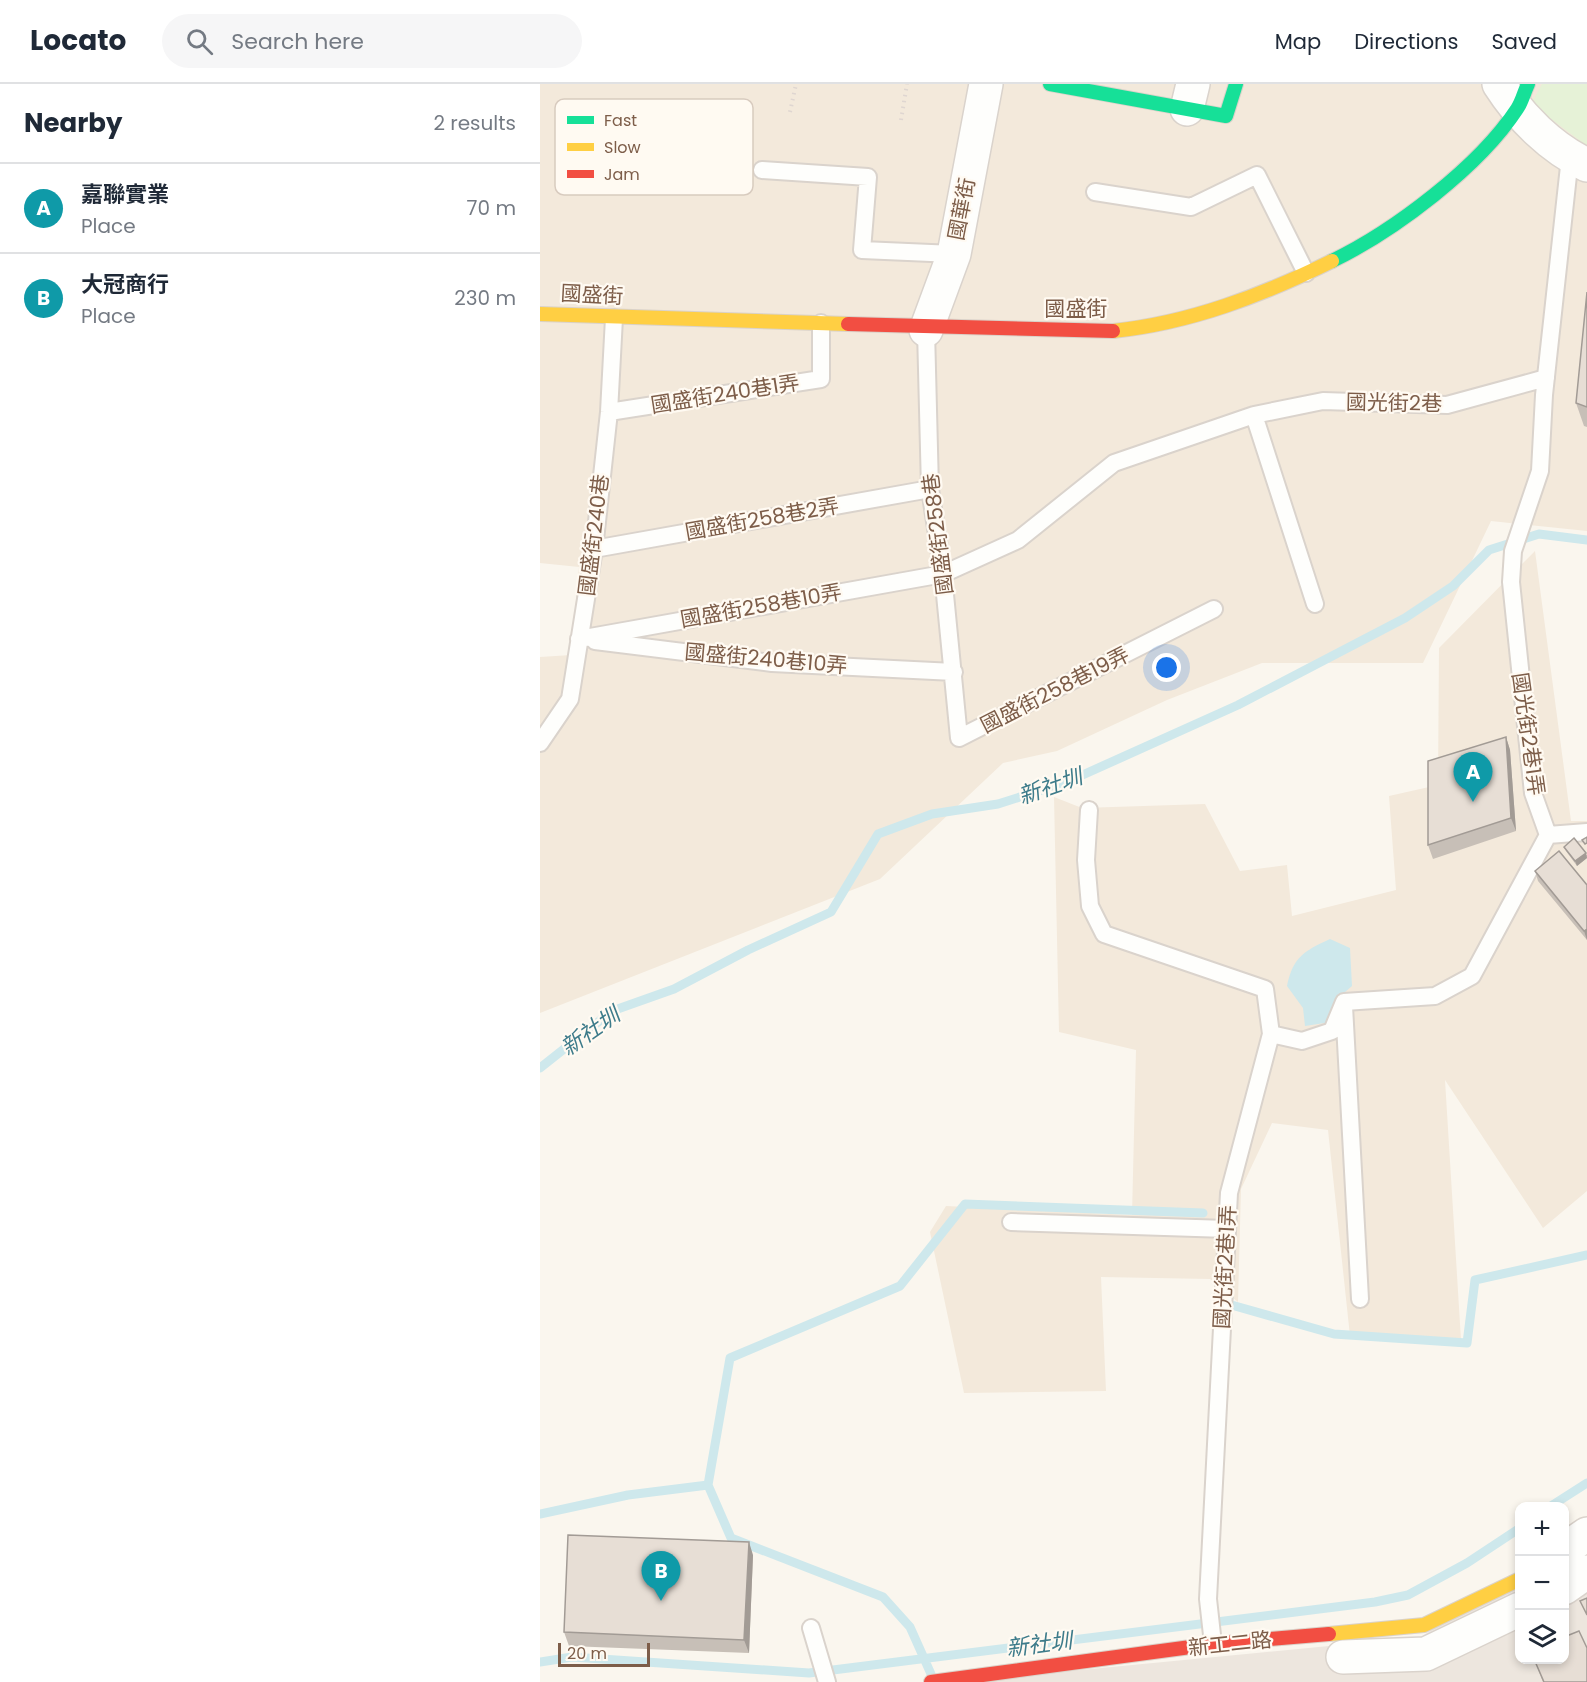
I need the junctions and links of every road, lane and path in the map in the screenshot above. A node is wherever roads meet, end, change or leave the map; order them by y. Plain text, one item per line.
1 (796, 84) edge
2 (907, 84) edge
3 (986, 84) edge
4 (1050, 84) edge
5 (1236, 84) edge
6 (1517, 90) edge
7 (1190, 97) edge
8 (790, 112) dead end
9 (901, 120) dead end
10 (1578, 161) edge
11 (762, 170) dead end
12 (1095, 192) dead end
13 (954, 254) junction
14 (1306, 273) junction
15 (540, 314) edge
16 (614, 318) junction
17 (821, 323) junction
18 (926, 330) junction
19 (1546, 378) junction
20 (609, 412) junction
21 (1254, 415) junction
22 (930, 489) junction
23 (594, 549) junction
24 (943, 574) junction
25 (1315, 604) dead end
26 (1215, 609) dead end
27 (579, 639) junction
28 (954, 672) junction
29 (959, 738) joint
30 (540, 742) edge
31 (1089, 810) dead end
32 (1587, 832) edge
33 (1548, 836) junction
34 (1344, 1002) junction
35 (1271, 1034) junction
36 (1011, 1222) dead end
37 (1227, 1229) junction
38 (1360, 1299) dead end
39 (1587, 1534) edge
40 (1569, 1547) edge
41 (1587, 1572) edge
42 (1515, 1581) edge
43 (1569, 1585) edge
44 (1518, 1610) edge
45 (810, 1628) dead end
46 (1213, 1644) junction
47 (1378, 1656) edge
48 (1342, 1658) edge
49 (827, 1682) edge
50 (931, 1682) edge

1 - 8 path
2 - 9 path
3 - 13 street, 國華街
4 - 7 street
5 - 7 street
6 - 10 street
6 - 14 street, 國盛街
10 - 19 lane
11 - 13 lane
12 - 14 lane
13 - 18 street, 國華街
14 - 18 street, 國盛街
15 - 16 street, 國盛街
16 - 17 street, 國盛街
16 - 20 lane, 國盛街240巷
17 - 18 street, 國盛街
17 - 20 lane, 國盛街240巷1弄
18 - 22 lane, 國盛街258巷
19 - 21 lane, 國光街2巷
19 - 33 lane, 國光街2巷1弄
20 - 23 lane, 國盛街240巷
21 - 24 lane, 國光街2巷
21 - 25 lane
22 - 23 lane, 國盛街258巷2弄
22 - 24 lane, 國盛街258巷
23 - 27 lane, 國盛街240巷
24 - 27 lane, 國盛街258巷10弄
24 - 28 lane, 國盛街258巷
26 - 29 lane, 國盛街258巷19弄
27 - 28 lane, 國盛街240巷10弄
27 - 30 lane, 國盛街240巷
28 - 29 lane, 國盛街258巷
31 - 35 lane
32 - 33 lane
33 - 34 lane
34 - 35 lane
34 - 38 lane
35 - 37 lane, 國光街2巷1弄
36 - 37 lane
37 - 46 lane, 國光街2巷1弄
39 - 40 street
41 - 43 street
42 - 47 street, 新工二路
44 - 47 street, 新工二路
45 - 49 lane
46 - 48 street, 新工二路
46 - 50 street, 新工二路
47 - 48 street, 新工二路

